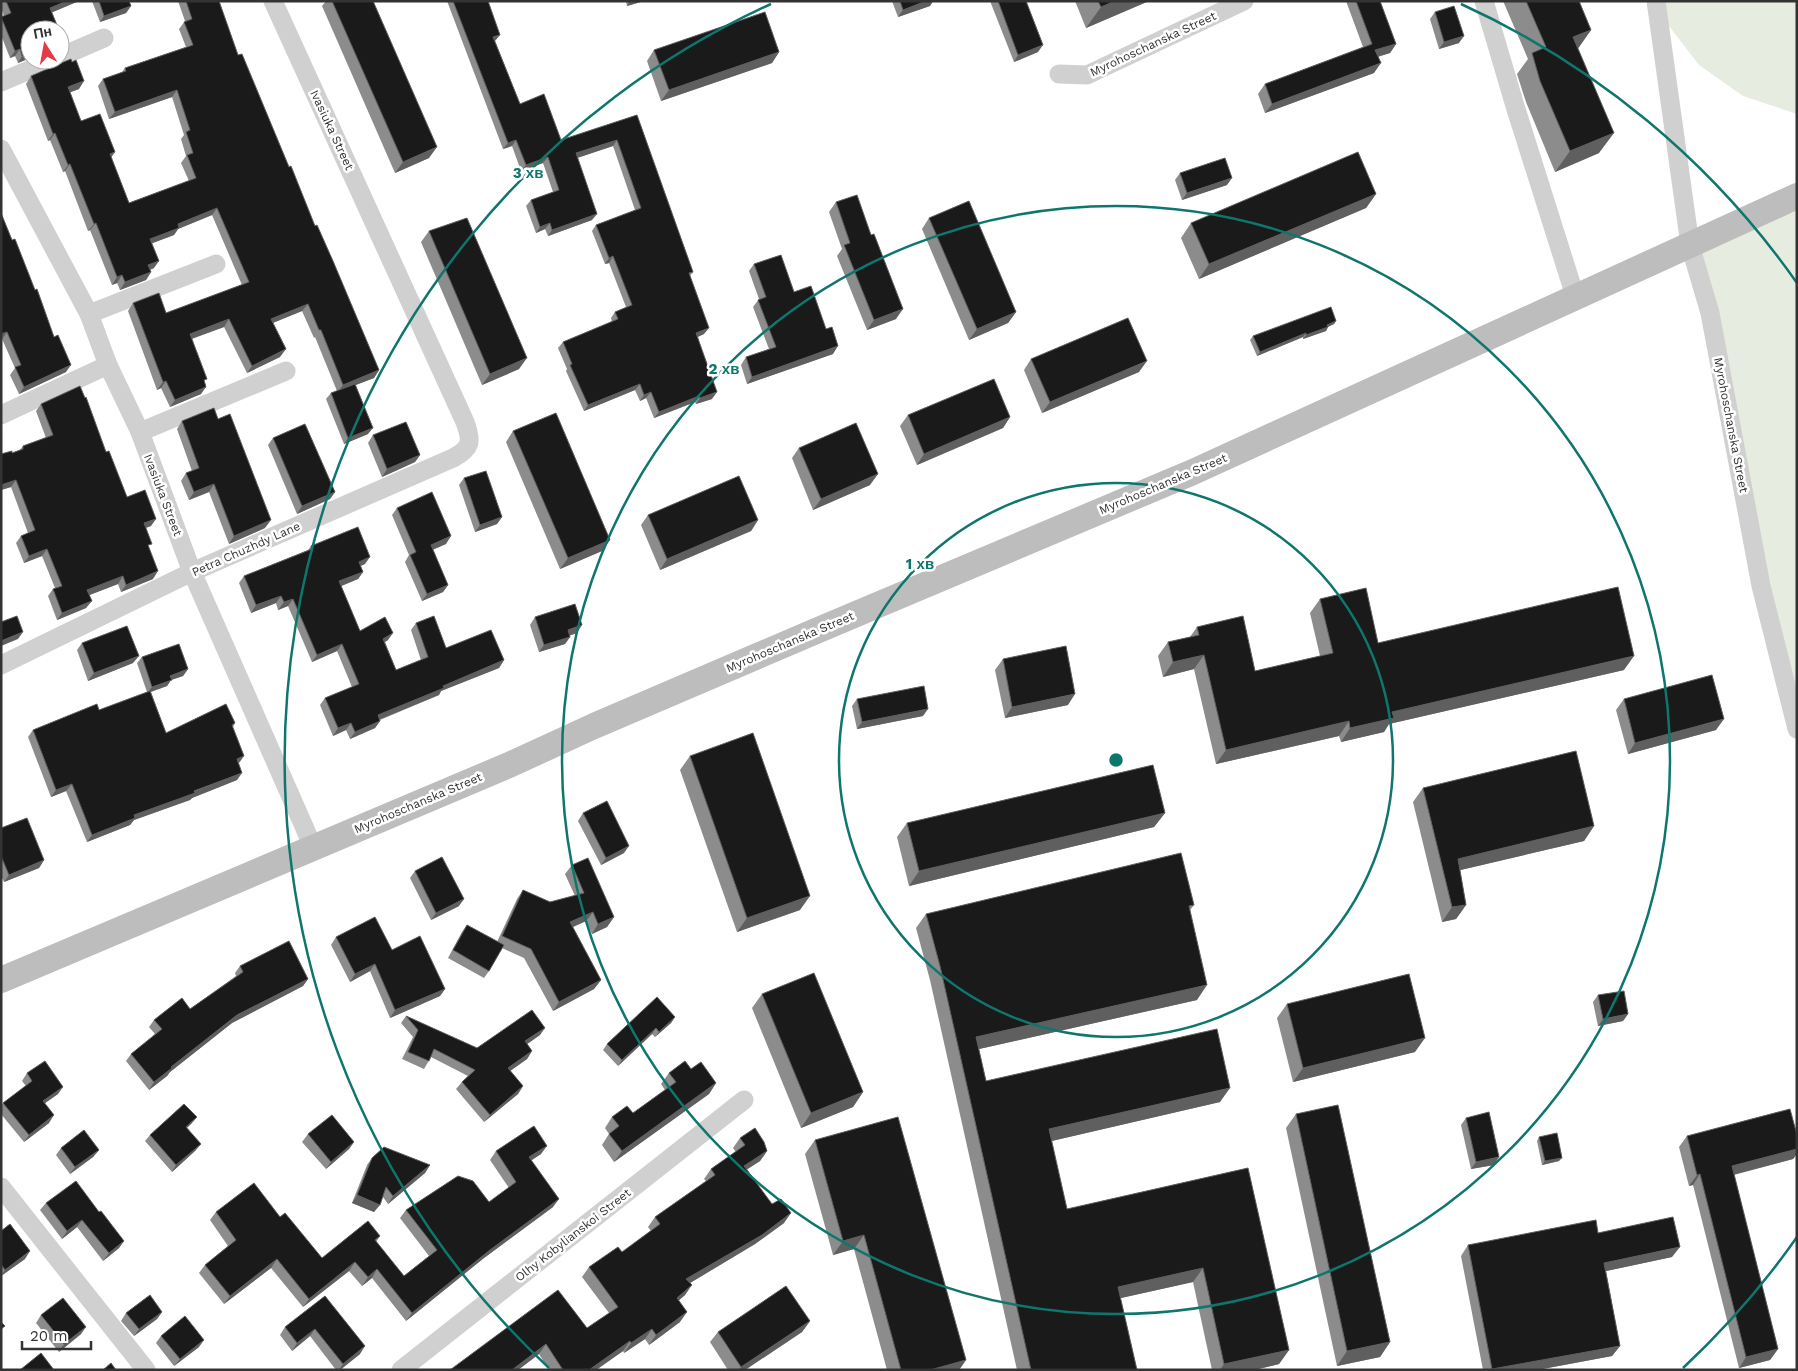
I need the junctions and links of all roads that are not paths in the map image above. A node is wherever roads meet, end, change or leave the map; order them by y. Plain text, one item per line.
1 (273, 1) edge
2 (1244, 1) edge
3 (1484, 1) edge
4 (1656, 1) edge
5 (104, 38) dead end
6 (70, 53) edge
7 (29, 70) edge
8 (1059, 74) dead end
9 (1, 82) edge
10 (2, 154) edge
11 (1797, 196) edge
12 (1690, 245) junction
13 (216, 264) dead end
14 (1575, 296) junction
15 (89, 314) junction
16 (108, 365) junction
17 (286, 371) dead end
18 (1, 415) edge
19 (465, 422) joint
20 (140, 432) junction
21 (192, 572) junction
22 (1, 665) edge
23 (1797, 729) edge
24 (313, 846) junction
25 (1, 980) edge
26 (744, 1100) dead end
27 (1, 1187) edge
28 (146, 1370) edge
29 (401, 1370) edge

1 - 19 street, Ivasiuka Street
2 - 8 street, Myrohoschanska Street
3 - 14 street
4 - 12 street
5 - 6 street
7 - 9 street
10 - 15 street, Ivasiuka Street
11 - 12 main road
12 - 14 main road, Myrohoschanska Street
12 - 23 street, Myrohoschanska Street
13 - 15 street
14 - 24 main road, Myrohoschanska Street
15 - 16 street, Ivasiuka Street
16 - 18 street
16 - 20 street, Ivasiuka Street
17 - 20 street
19 - 21 street, Petra Chuzhdy Lane
20 - 21 street, Ivasiuka Street
21 - 22 street, Petra Chuzhdy Lane
21 - 24 street, Ivasiuka Street
24 - 25 main road, Myrohoschanska Street
26 - 29 street, Olhy Kobylianskoi Street
27 - 28 street

